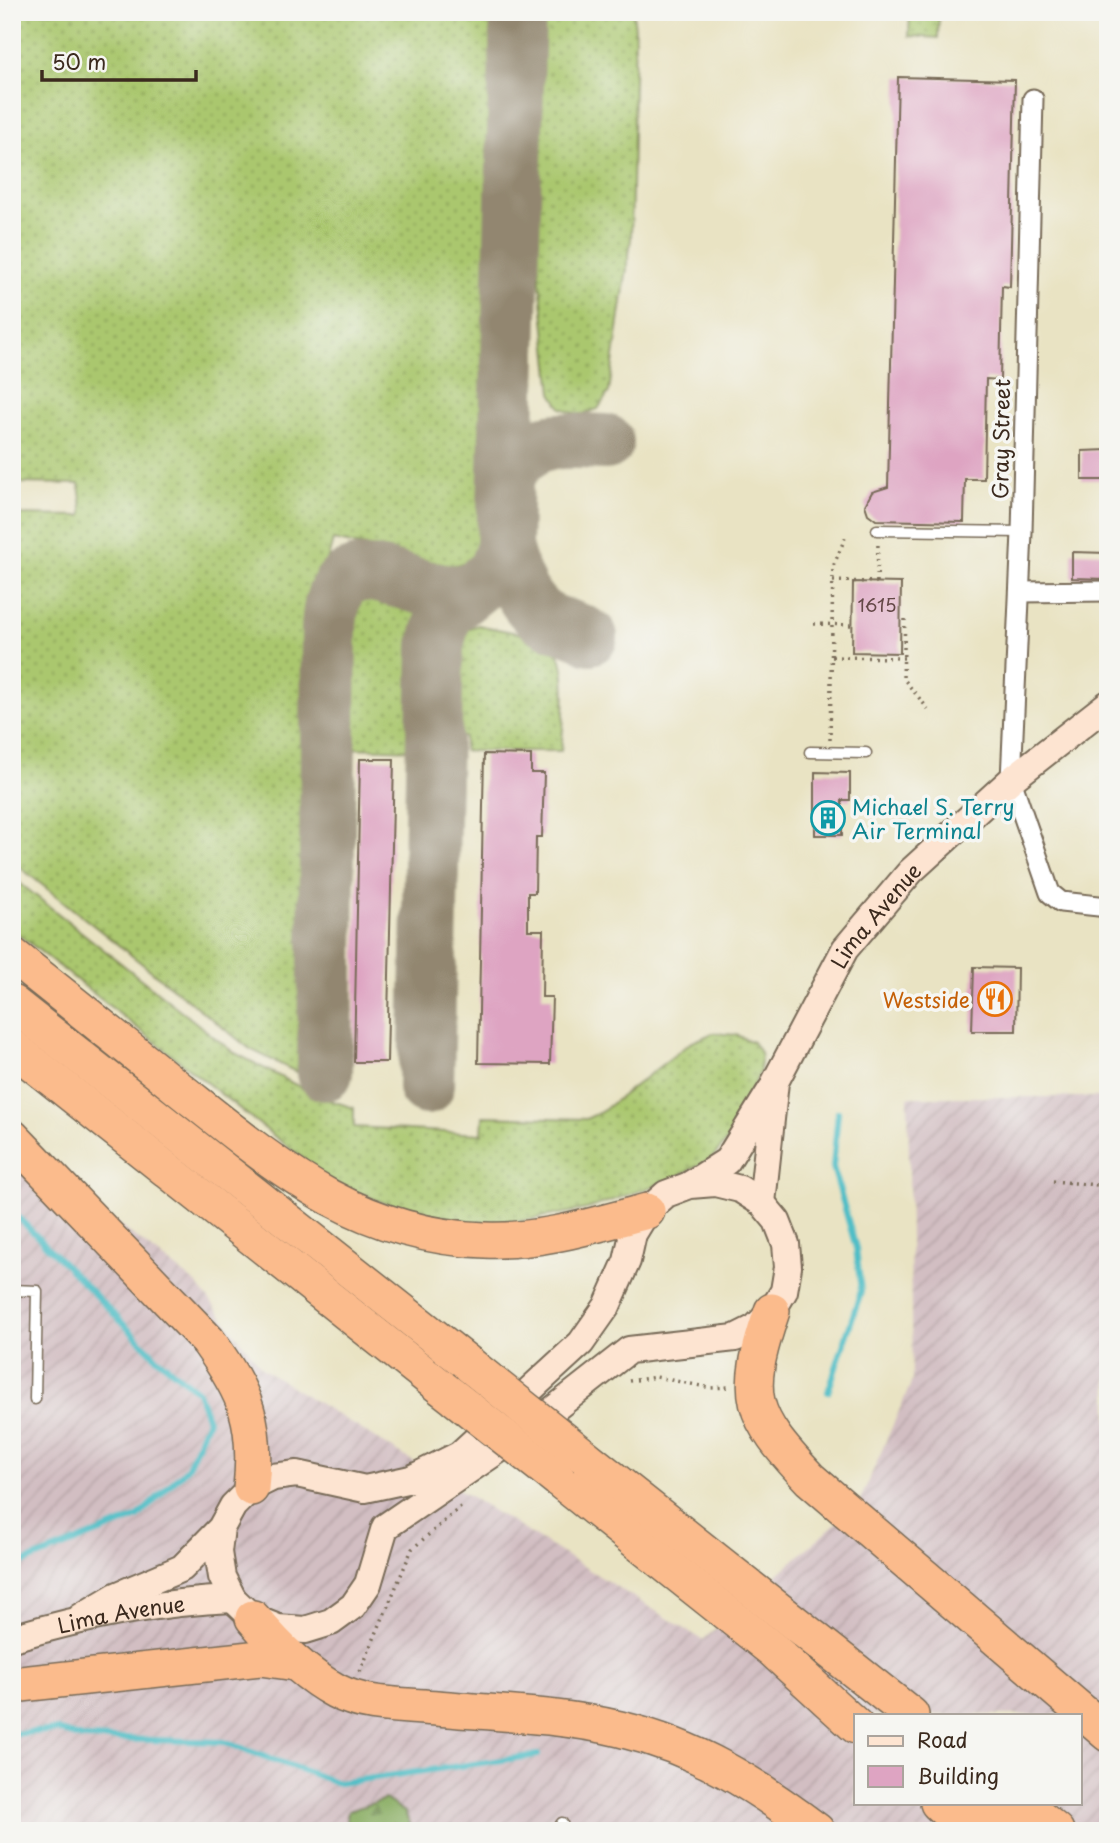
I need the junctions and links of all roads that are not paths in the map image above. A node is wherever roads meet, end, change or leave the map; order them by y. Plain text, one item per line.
1 (1033, 99) dead end
2 (877, 530) road end
3 (1022, 533) junction
4 (1020, 592) junction
5 (1108, 592) edge
6 (1108, 704) edge
7 (810, 752) dead end
8 (866, 753) dead end
9 (1011, 780) junction
10 (1108, 907) edge
11 (12, 955) edge
12 (12, 1003) edge
13 (12, 1048) edge
14 (775, 1082) junction
15 (12, 1137) edge
16 (690, 1185) junction
17 (762, 1203) junction
18 (647, 1211) junction
19 (12, 1290) edge
20 (772, 1311) junction
21 (36, 1399) dead end
22 (251, 1488) junction
23 (221, 1528) junction
24 (243, 1608) junction
25 (81, 1617) junction
26 (12, 1638) edge
27 (773, 1650) junction
28 (296, 1663) junction
29 (12, 1685) edge
30 (864, 1714) edge
31 (910, 1714) edge
32 (854, 1725) edge
33 (1108, 1734) edge
34 (939, 1804) edge
35 (975, 1804) edge
36 (1022, 1804) edge
37 (556, 1831) edge
38 (563, 1831) edge
39 (817, 1831) edge
40 (968, 1831) edge
41 (1009, 1831) edge
42 (1056, 1831) edge

1 - 3 street, Gray Street
2 - 3 lane
3 - 4 street, Gray Street
4 - 5 street
4 - 9 street, Gray Street
6 - 9 main road, Lima Avenue
7 - 8 lane
9 - 10 street
9 - 14 main road, Lima Avenue
11 - 18 highway
12 - 31 highway, bridge
13 - 27 highway, bridge
14 - 16 main road
14 - 17 main road, Lima Avenue
15 - 22 highway
16 - 17 main road
16 - 18 main road
17 - 20 main road
18 - 22 main road
19 - 21 lane
20 - 24 main road, Lima Avenue
20 - 33 highway
22 - 23 main road
23 - 24 main road
23 - 25 main road
24 - 25 main road, Lima Avenue
24 - 28 highway
25 - 26 main road, Lima Avenue
27 - 30 highway
27 - 32 highway
28 - 29 highway
28 - 39 highway
34 - 40 highway
35 - 41 highway
36 - 42 highway
37 - 38 lane

